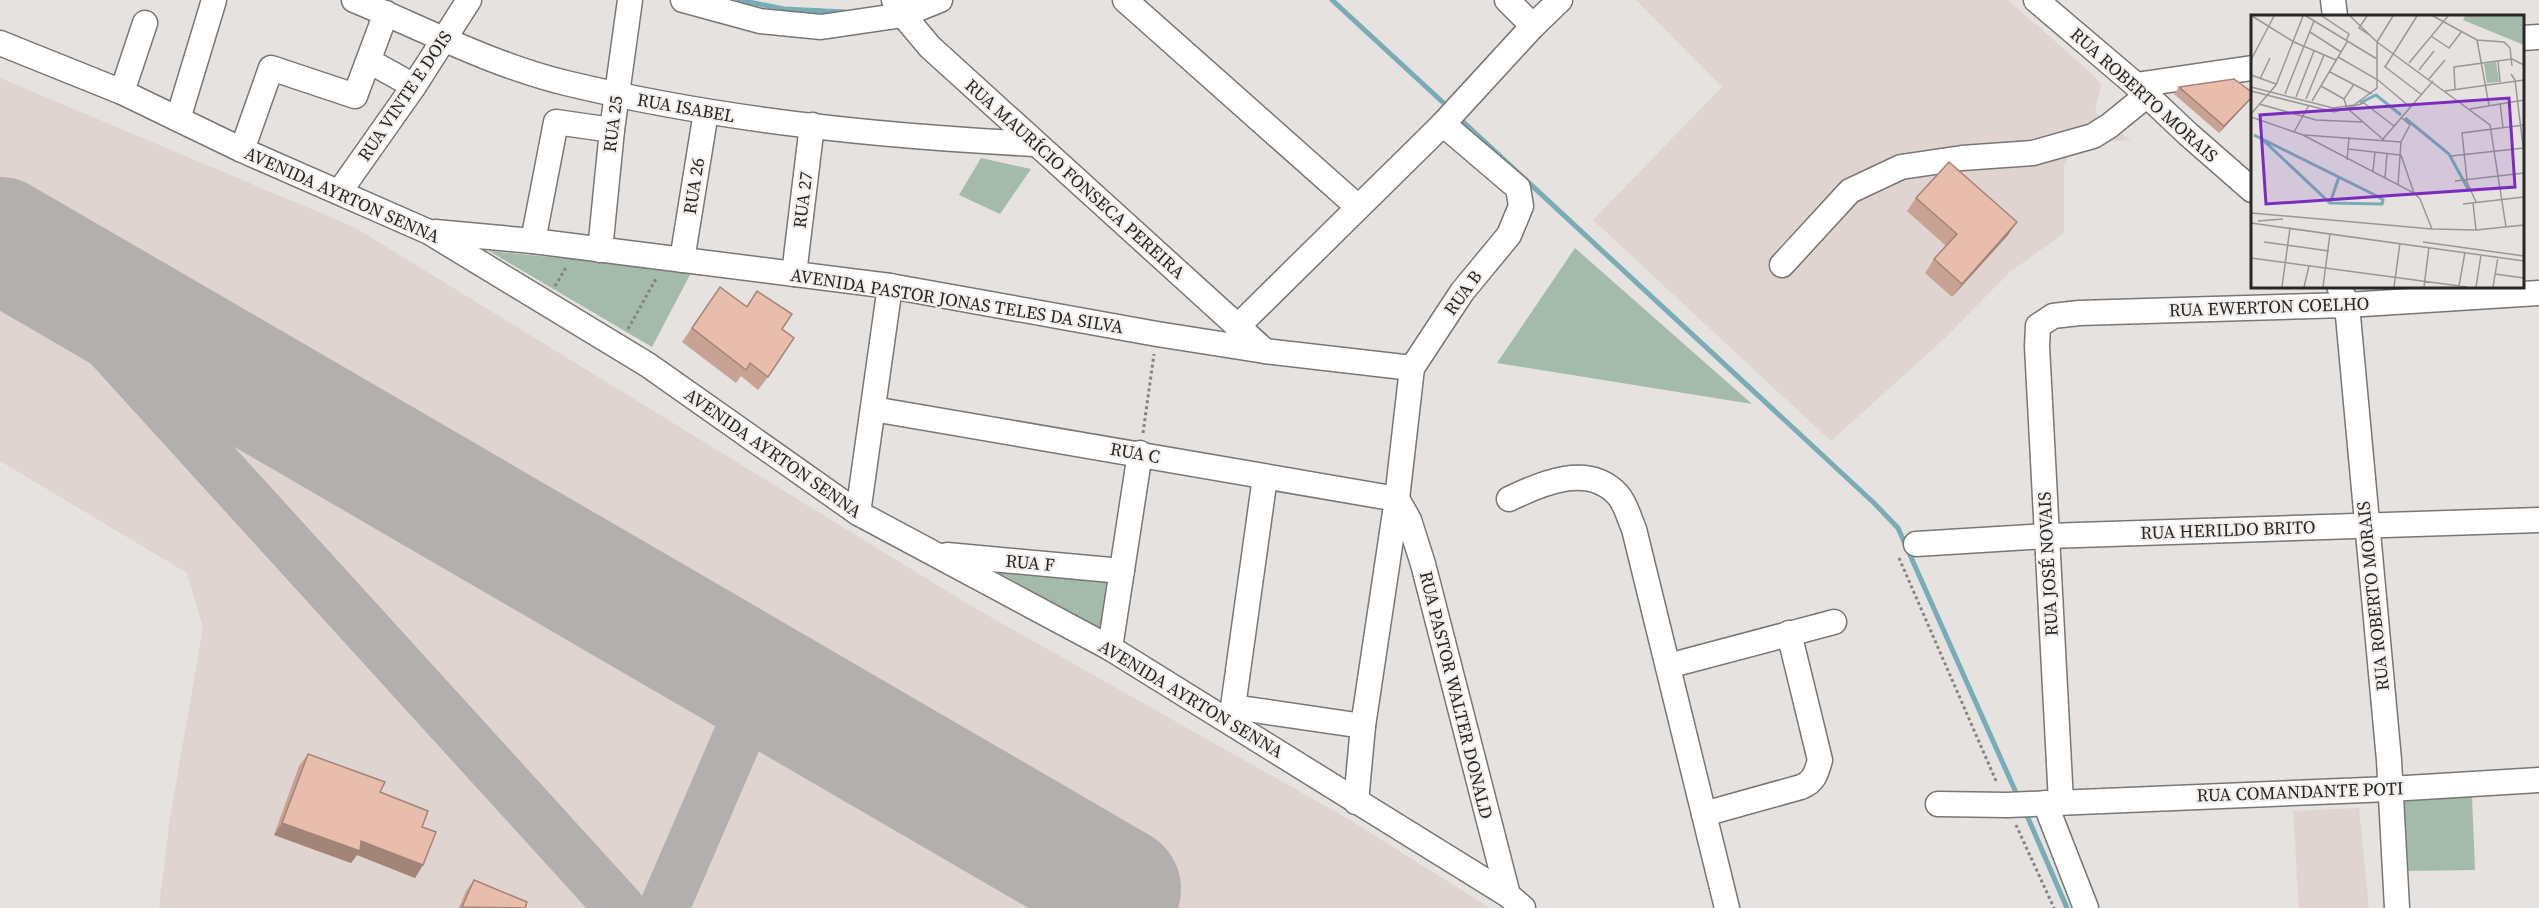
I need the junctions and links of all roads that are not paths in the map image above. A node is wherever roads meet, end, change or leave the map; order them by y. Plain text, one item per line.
1 (214, 0) edge
2 (354, 0) edge
3 (469, 0) edge
4 (630, 0) edge
5 (682, 0) edge
6 (940, 0) edge
7 (1125, 0) edge
8 (1507, 0) edge
9 (1560, 0) edge
10 (2036, 0) edge
11 (2333, 0) edge
12 (898, 8) edge
13 (386, 13) junction
14 (2335, 15) edge
15 (145, 23) dead end
16 (1533, 26) junction
17 (2539, 37) edge
18 (2524, 38) edge
19 (442, 40) junction
20 (0, 43) edge
21 (369, 61) junction
22 (2251, 68) edge
23 (414, 86) junction
24 (2141, 90) junction
25 (122, 92) junction
26 (616, 93) junction
27 (706, 112) junction
28 (178, 119) junction
29 (1443, 124) junction
30 (812, 125) junction
31 (612, 130) junction
32 (1035, 144) junction
33 (242, 150) junction
34 (2251, 188) edge
35 (340, 191) junction
36 (1358, 207) junction
37 (429, 232) junction
38 (533, 241) junction
39 (590, 248) junction
40 (674, 259) junction
41 (1782, 265) dead end
42 (794, 274) junction
43 (890, 286) junction
44 (2456, 292) edge
45 (2539, 293) edge
46 (2343, 296) edge
47 (2038, 326) joint
48 (1238, 327) junction
49 (1265, 351) junction
50 (1412, 368) junction
51 (873, 409) junction
52 (1140, 453) junction
53 (1265, 477) junction
54 (1397, 499) junction
55 (1509, 499) dead end
56 (858, 513) junction
57 (2539, 520) edge
58 (2366, 525) junction
59 (2047, 536) junction
60 (1906, 548) road end
61 (939, 554) junction
62 (1122, 571) junction
63 (1834, 622) dead end
64 (1789, 633) junction
65 (1110, 648) junction
66 (1668, 666) junction
67 (1232, 714) junction
68 (1364, 726) junction
69 (2539, 780) edge
70 (2390, 789) junction
71 (1356, 802) junction
72 (2053, 803) junction
73 (1938, 804) dead end
74 (1704, 814) junction
75 (1515, 901) edge
76 (1727, 908) edge
77 (2086, 908) edge
78 (2397, 908) edge

1 - 28 street
2 - 13 street, RUA ISABEL
3 - 19 street, RUA VINTE E DOIS
4 - 26 street, RUA 25
5 - 12 street
6 - 12 street
7 - 36 street
8 - 16 street
9 - 16 street
10 - 24 street, RUA ROBERTO MORAIS
11 - 14 street
12 - 32 street, RUA MAURÍCIO FONSECA PEREIRA
13 - 19 street, RUA ISABEL
13 - 21 street
15 - 25 street
16 - 29 street
17 - 18 street
19 - 23 street, RUA VINTE E DOIS
19 - 26 street, RUA ISABEL
20 - 25 street, AVENIDA AYRTON SENNA
21 - 23 street
21 - 33 street
22 - 24 street
23 - 35 street, RUA VINTE E DOIS
24 - 34 street, RUA ROBERTO MORAIS
24 - 41 street
25 - 28 street, AVENIDA AYRTON SENNA
26 - 27 street, RUA ISABEL
26 - 31 street, RUA 25
27 - 30 street, RUA ISABEL
27 - 40 street, RUA 26
28 - 33 street, AVENIDA AYRTON SENNA
29 - 36 street
29 - 50 street, RUA B
30 - 32 street, RUA ISABEL
30 - 42 street, RUA 27
31 - 38 street
31 - 39 street, RUA 25
32 - 48 street, RUA MAURÍCIO FONSECA PEREIRA
33 - 35 street, AVENIDA AYRTON SENNA
35 - 37 street, AVENIDA AYRTON SENNA
36 - 48 street
37 - 38 street, AVENIDA PASTOR JONAS TELES DA SILVA
37 - 56 street, AVENIDA AYRTON SENNA
38 - 39 street, AVENIDA PASTOR JONAS TELES DA SILVA
39 - 40 street, AVENIDA PASTOR JONAS TELES DA SILVA
40 - 42 street, AVENIDA PASTOR JONAS TELES DA SILVA
42 - 43 street, AVENIDA PASTOR JONAS TELES DA SILVA
43 - 49 street, AVENIDA PASTOR JONAS TELES DA SILVA
43 - 51 street
44 - 45 street, RUA EWERTON COELHO
44 - 46 street, RUA EWERTON COELHO
46 - 47 street, RUA EWERTON COELHO
46 - 58 street, RUA ROBERTO MORAIS
47 - 59 street, RUA JOSÉ NOVAIS
48 - 49 street, RUA MAURÍCIO FONSECA PEREIRA
49 - 50 street, AVENIDA PASTOR JONAS TELES DA SILVA
50 - 54 street, RUA B
51 - 52 street, RUA C
51 - 56 street
52 - 53 street, RUA C
52 - 62 street
53 - 54 street, RUA C
53 - 67 street
54 - 68 street, RUA B
54 - 75 street, RUA PASTOR WALTER DONALD
55 - 66 street
56 - 61 street, AVENIDA AYRTON SENNA
57 - 58 street, RUA HERILDO BRITO
58 - 59 street, RUA HERILDO BRITO
58 - 70 street, RUA ROBERTO MORAIS
59 - 60 street, RUA HERILDO BRITO
59 - 72 street, RUA JOSÉ NOVAIS
61 - 62 street, RUA F
61 - 65 street, AVENIDA AYRTON SENNA
62 - 65 street
63 - 64 street
64 - 66 street
64 - 74 street
65 - 67 street, AVENIDA AYRTON SENNA
66 - 74 street
67 - 68 street
67 - 71 street, AVENIDA AYRTON SENNA
68 - 71 street, RUA B
69 - 70 street, RUA COMANDANTE POTI
70 - 72 street, RUA COMANDANTE POTI
70 - 78 street, RUA ROBERTO MORAIS
71 - 75 street, AVENIDA AYRTON SENNA
72 - 73 street, RUA COMANDANTE POTI
72 - 77 street, RUA JOSÉ NOVAIS
74 - 76 street

